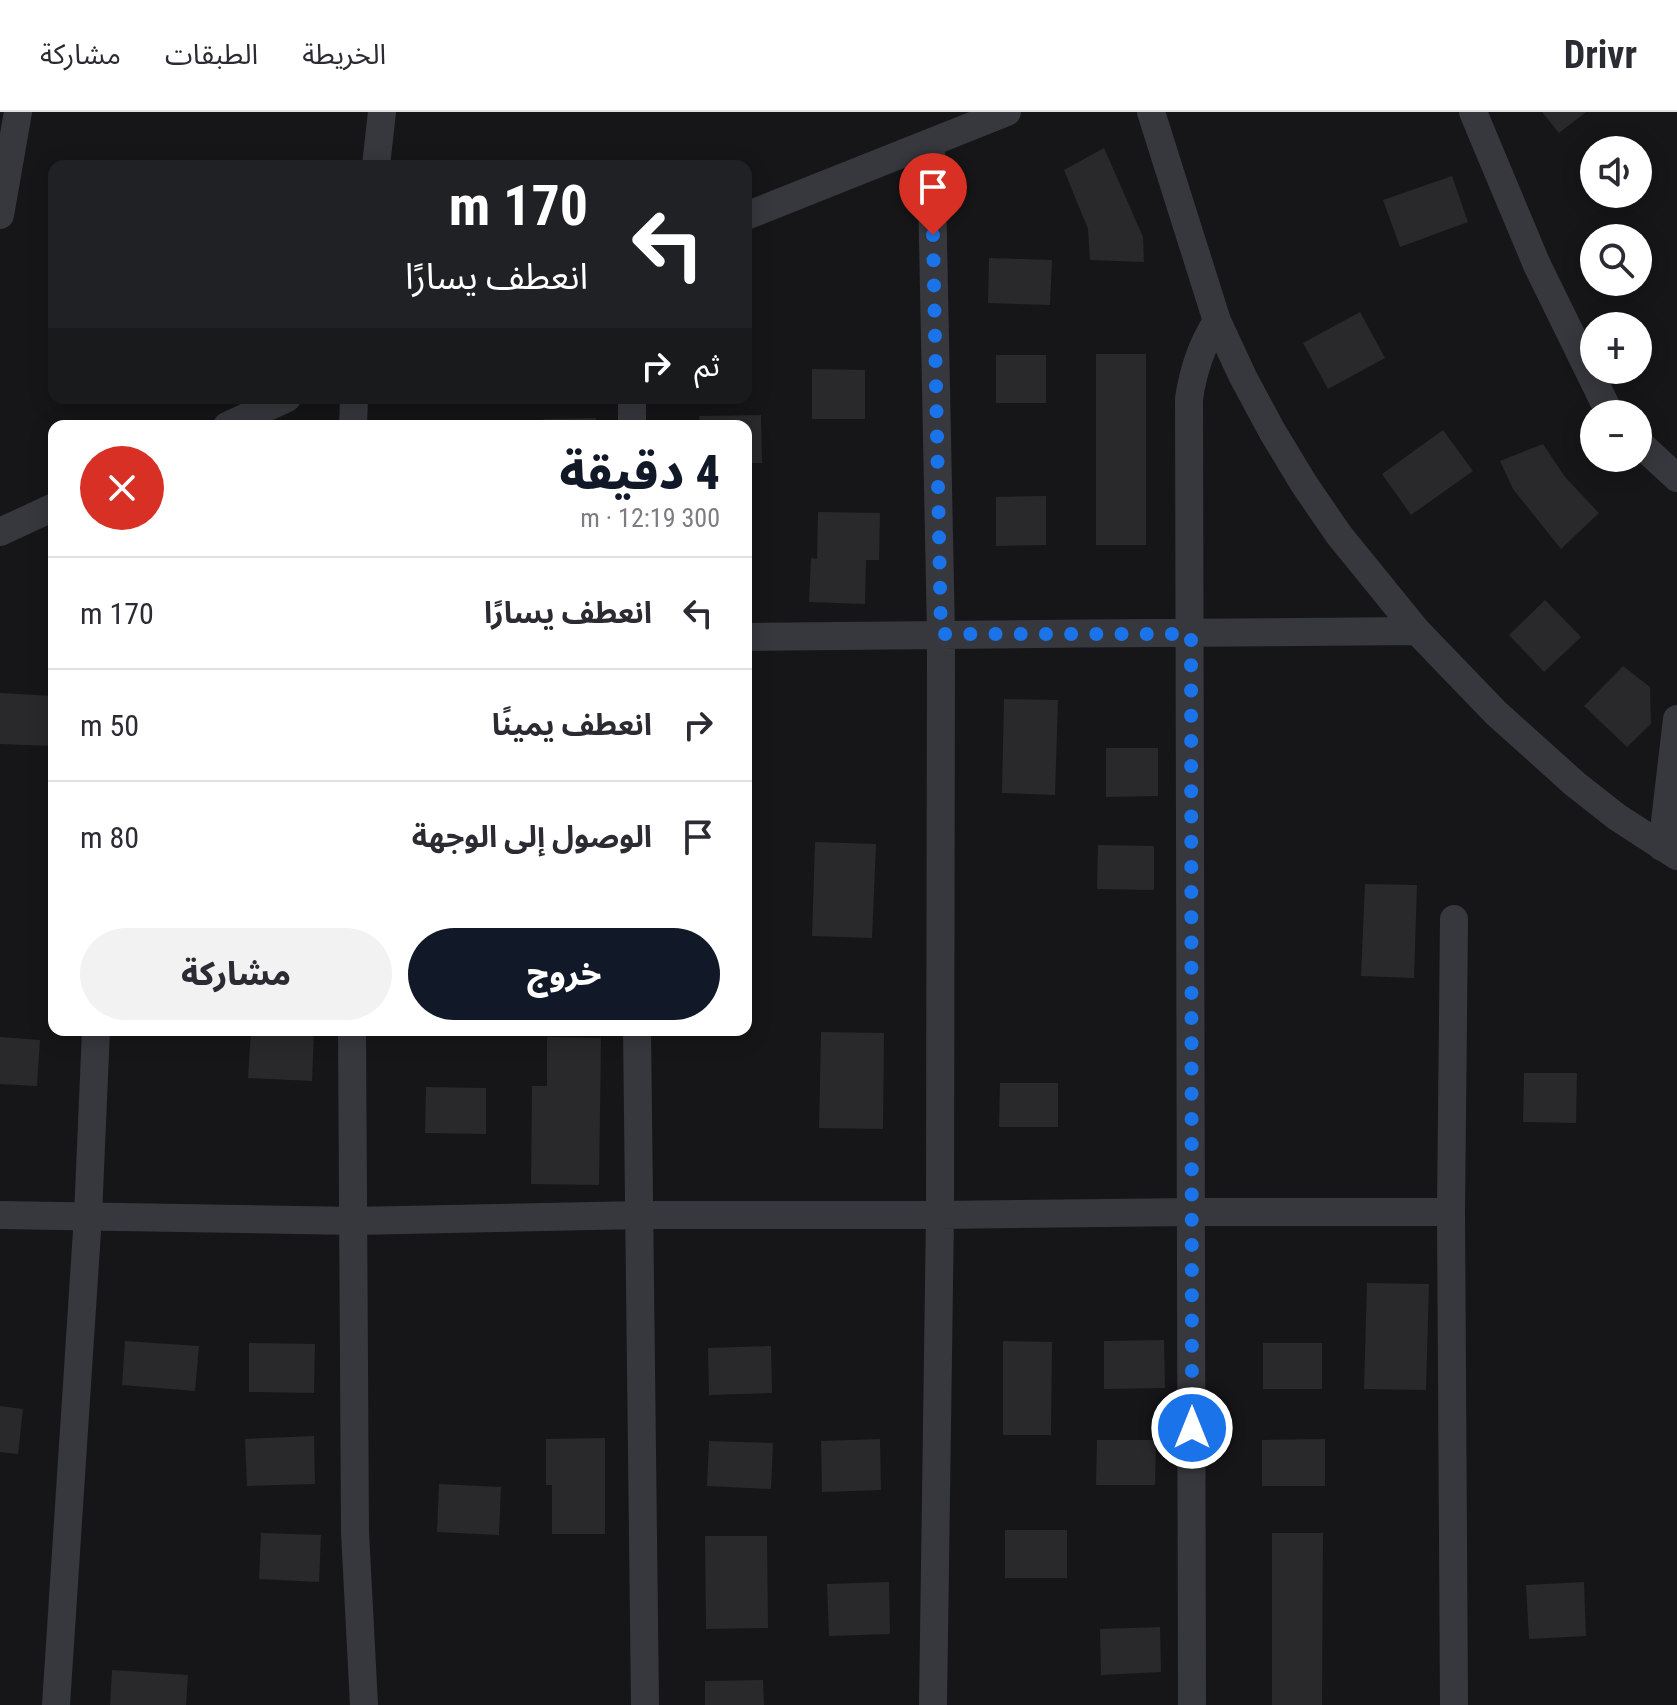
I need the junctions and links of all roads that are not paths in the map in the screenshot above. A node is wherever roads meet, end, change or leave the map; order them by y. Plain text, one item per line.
1 (18, 112) edge
2 (382, 112) edge
3 (1007, 112) edge
4 (1151, 112) edge
5 (1473, 112) edge
6 (931, 143) junction
7 (377, 160) edge
8 (3, 172) edge
9 (752, 214) edge
10 (0, 215) edge
11 (1217, 321) junction
12 (1603, 400) edge
13 (274, 404) edge
14 (240, 420) edge
15 (1652, 455) edge
16 (1677, 478) edge
17 (48, 510) edge
18 (0, 532) edge
19 (1417, 631) junction
20 (941, 634) junction
21 (1191, 634) junction
22 (752, 637) edge
23 (1677, 719) edge
24 (1670, 852) edge
25 (1454, 919) dead end
26 (96, 1036) edge
27 (352, 1036) edge
28 (637, 1036) edge
29 (1192, 1212) junction
30 (1451, 1212) junction
31 (0, 1215) edge
32 (640, 1215) junction
33 (940, 1215) junction
34 (88, 1216) junction
35 (354, 1221) junction
36 (56, 1705) edge
37 (364, 1705) edge
38 (645, 1705) edge
39 (933, 1705) edge
40 (1192, 1705) edge
41 (1454, 1705) edge

1 - 8 street
2 - 7 street
3 - 6 street
4 - 11 street
5 - 12 street
6 - 9 street
6 - 20 street
8 - 10 street
11 - 19 street
11 - 21 street
13 - 14 street
15 - 16 street
17 - 18 street
19 - 21 street
19 - 24 street
20 - 21 street
20 - 22 street
20 - 33 street
21 - 29 street
23 - 24 street
25 - 30 street
26 - 34 street
27 - 35 street
28 - 32 street
29 - 30 street
29 - 33 street
29 - 40 street
30 - 41 street
31 - 34 street
32 - 33 street
32 - 35 street
32 - 38 street
33 - 39 street
34 - 35 street
34 - 36 street
35 - 37 street

